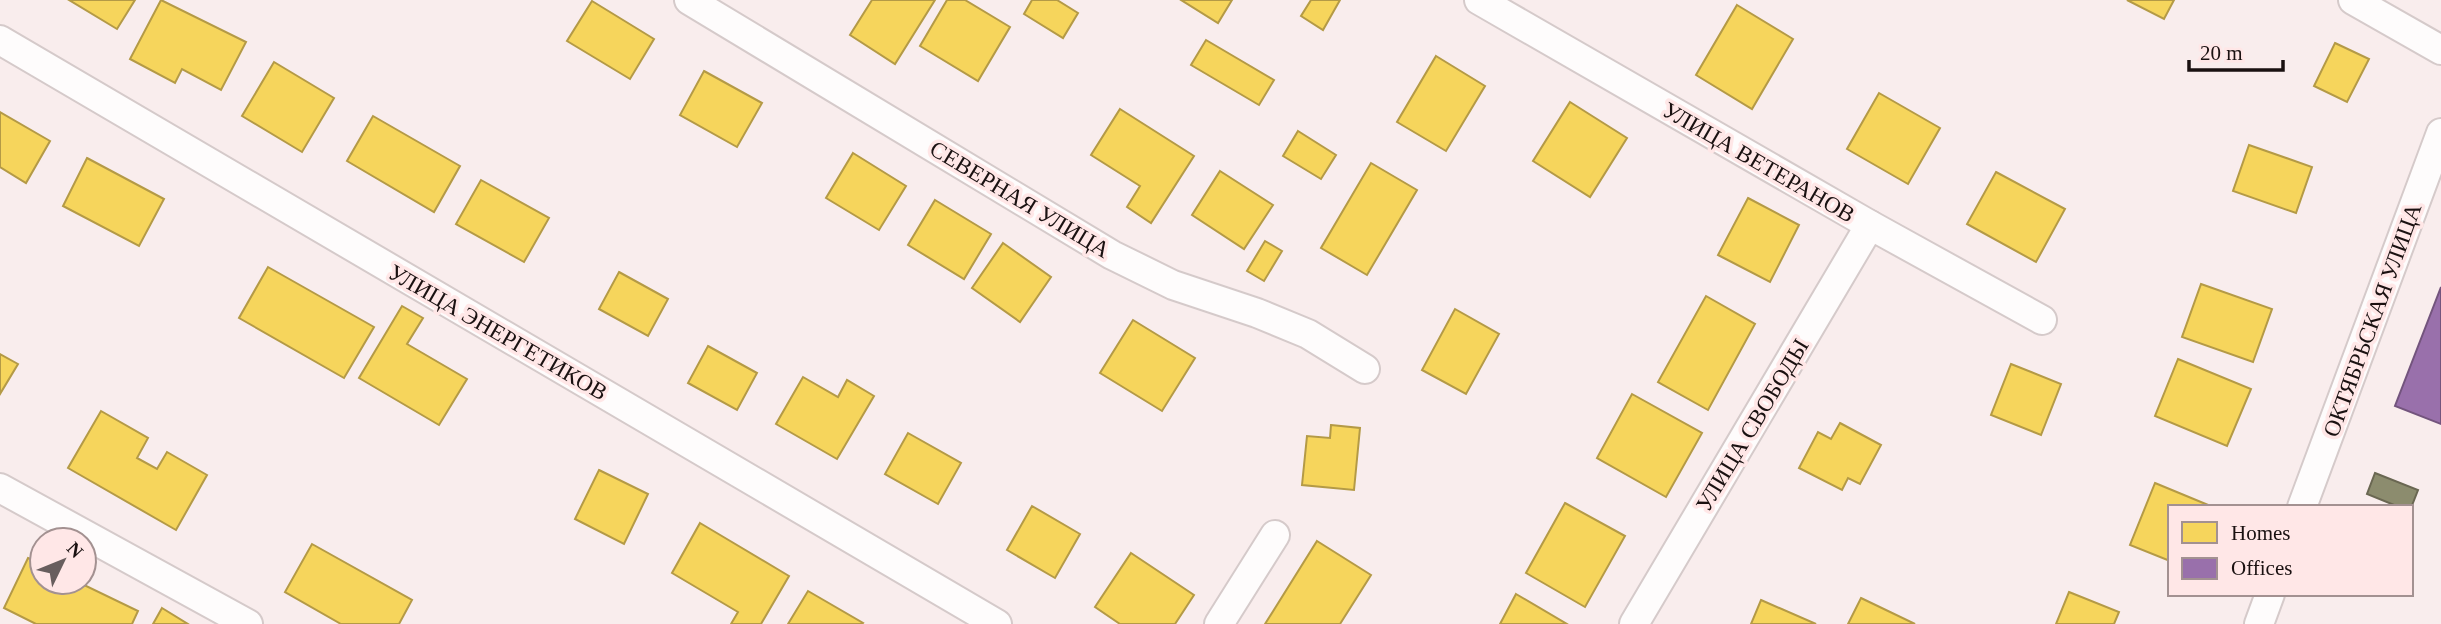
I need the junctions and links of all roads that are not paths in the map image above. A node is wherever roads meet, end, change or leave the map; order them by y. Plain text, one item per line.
1 (689, 0) edge
2 (1479, 0) edge
3 (2353, 0) edge
4 (0, 40) edge
5 (2441, 50) edge
6 (2441, 134) edge
7 (1870, 225) junction
8 (2042, 320) dead end
9 (1366, 369) dead end
10 (0, 488) edge
11 (2303, 505) edge
12 (1275, 535) dead end
13 (2269, 596) edge
14 (247, 624) edge
15 (997, 624) edge
16 (1219, 624) edge
17 (1634, 624) edge
18 (2259, 624) edge

1 - 9 street, СЕВЕРНАЯ УЛИЦА
2 - 7 street, УЛИЦА ВЕТЕРАНОВ
3 - 5 street
4 - 15 street, УЛИЦА ЭНЕРГЕТИКОВ
6 - 11 street, ОКТЯБРЬСКАЯ УЛИЦА
7 - 8 street, УЛИЦА ВЕТЕРАНОВ
7 - 17 street, УЛИЦА СВОБОДЫ
10 - 14 street
12 - 16 street
13 - 18 street

